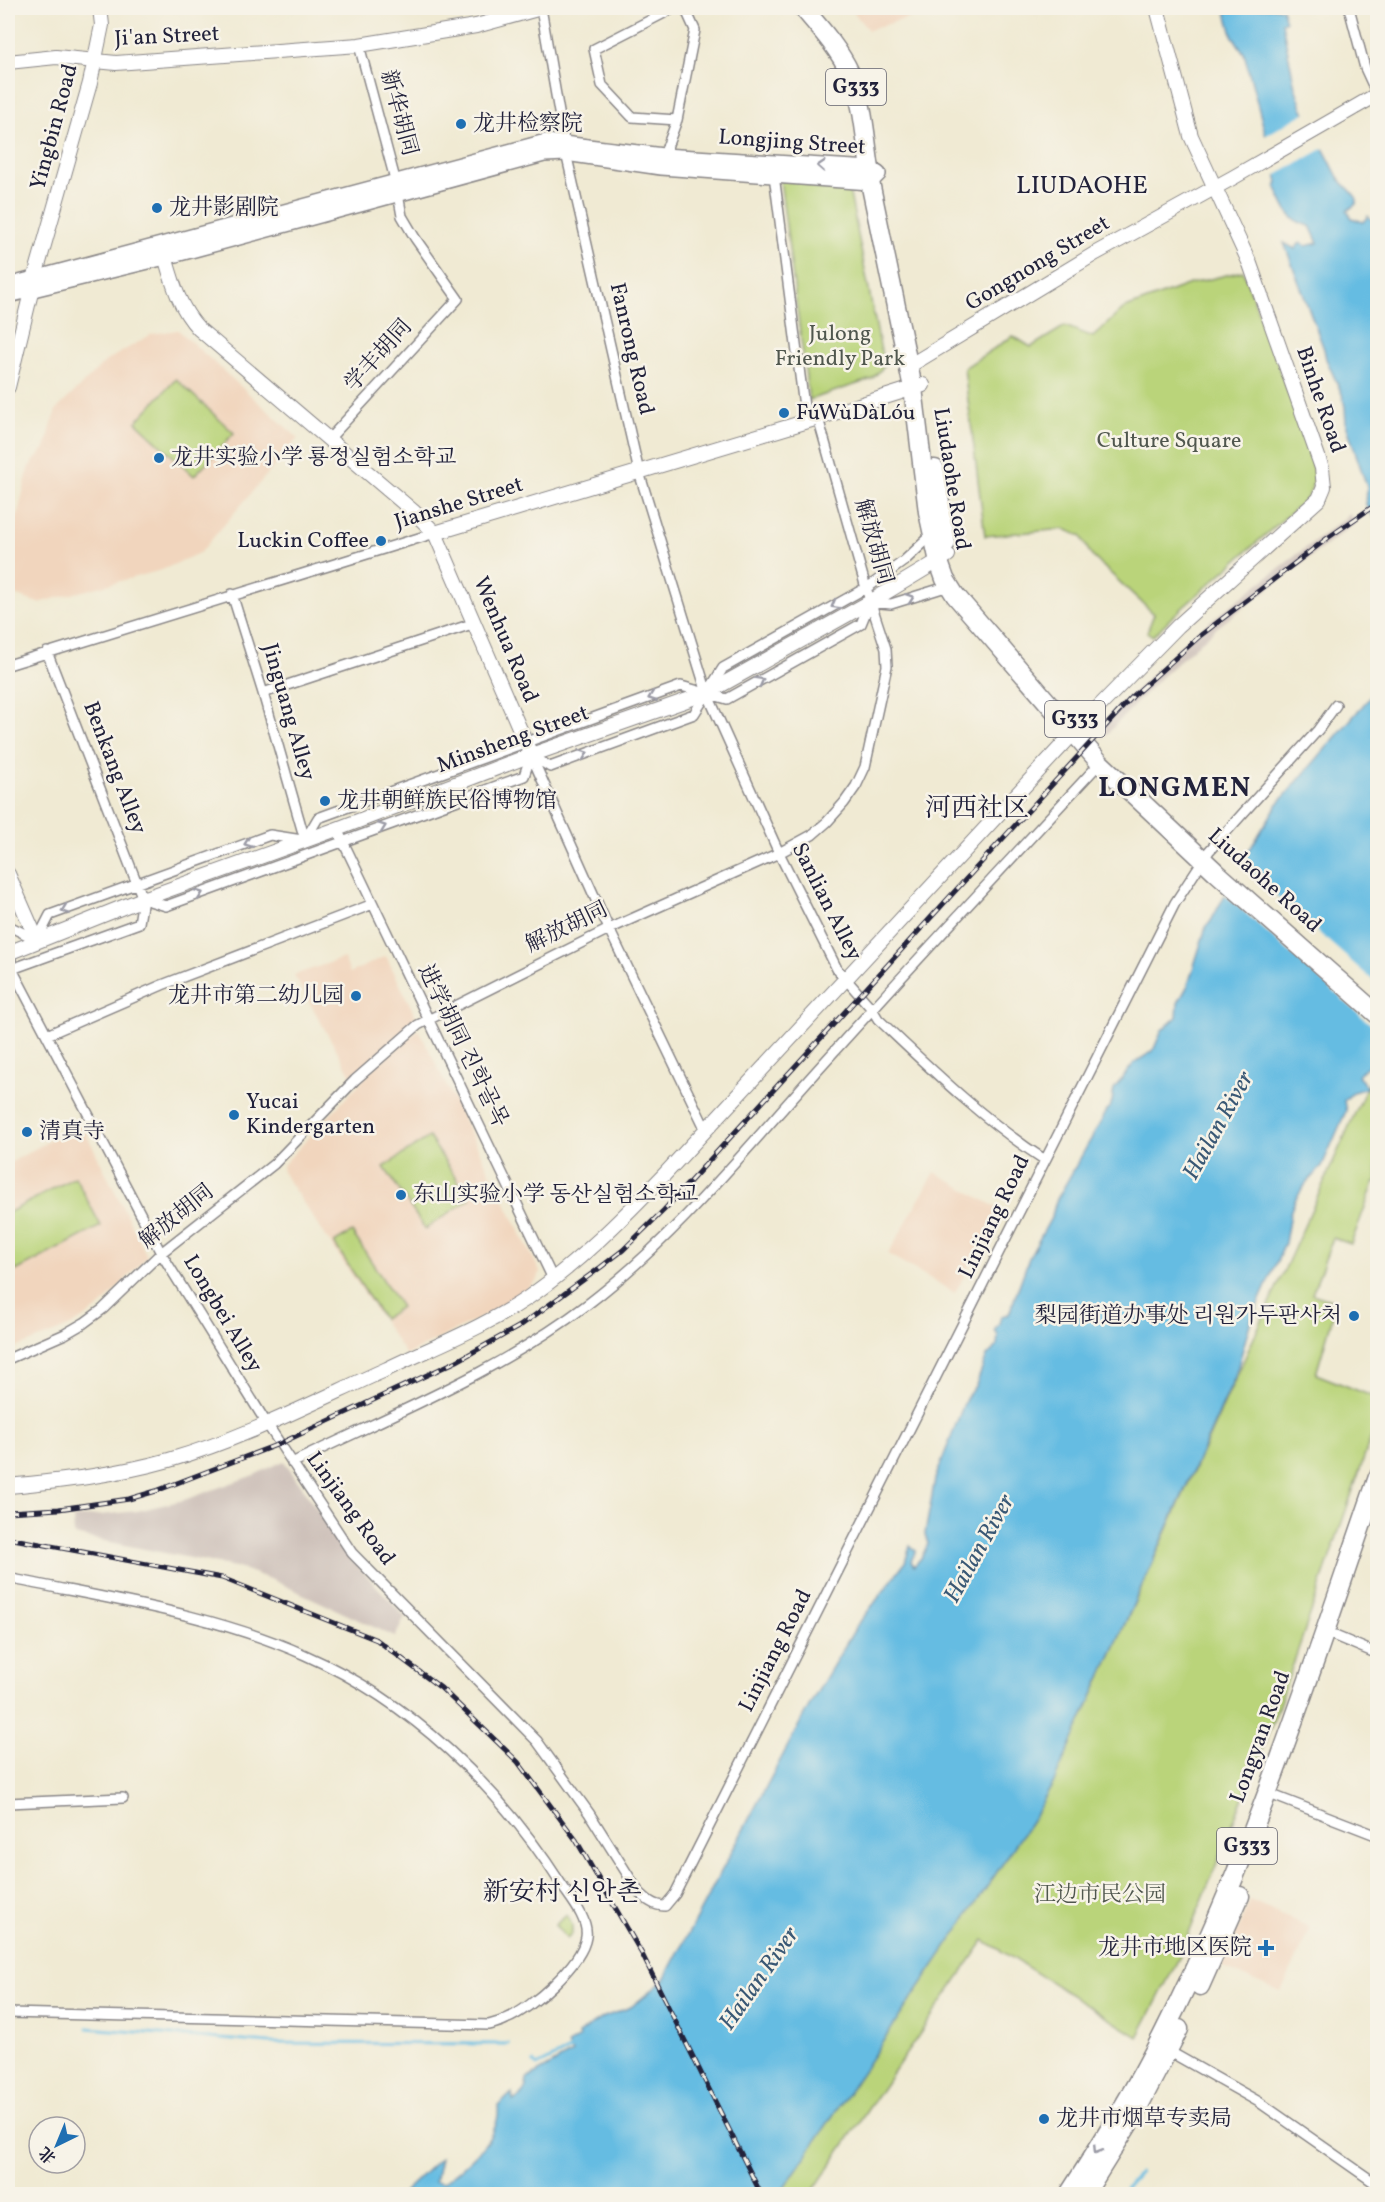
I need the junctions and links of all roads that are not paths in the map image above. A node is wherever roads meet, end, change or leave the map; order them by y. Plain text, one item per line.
1 (100, 8) edge
2 (541, 8) edge
3 (674, 8) edge
4 (685, 8) edge
5 (804, 8) edge
6 (819, 8) edge
7 (1157, 8) edge
8 (1349, 8) edge
9 (359, 45) junction
10 (95, 61) junction
11 (8, 62) edge
12 (1373, 96) edge
13 (677, 120) junction
14 (566, 148) junction
15 (662, 161) junction
16 (873, 175) junction
17 (774, 176) junction
18 (1215, 186) junction
19 (397, 187) junction
20 (164, 251) junction
21 (32, 285) junction
22 (8, 286) edge
23 (8, 295) edge
24 (458, 299) joint
25 (914, 363) junction
26 (8, 387) edge
27 (918, 387) junction
28 (812, 420) junction
29 (329, 439) junction
30 (639, 472) junction
31 (435, 533) junction
32 (933, 534) junction
33 (943, 559) junction
34 (949, 586) junction
35 (866, 588) junction
36 (232, 594) junction
37 (870, 602) junction
38 (475, 623) junction
39 (47, 652) junction
40 (8, 665) edge
41 (263, 693) junction
42 (707, 693) junction
43 (1336, 705) dead end
44 (1077, 729) junction
45 (528, 749) junction
46 (1100, 763) junction
47 (340, 836) junction
48 (305, 840) junction
49 (779, 853) junction
50 (1206, 855) junction
51 (1220, 869) junction
52 (8, 874) edge
53 (138, 883) junction
54 (143, 899) junction
55 (373, 904) junction
56 (609, 929) junction
57 (8, 930) edge
58 (37, 940) junction
59 (9, 953) edge
60 (10, 970) edge
61 (844, 979) junction
62 (1377, 1001) edge
63 (873, 1010) junction
64 (1377, 1015) edge
65 (427, 1019) junction
66 (47, 1035) junction
67 (706, 1130) junction
68 (1045, 1160) junction
69 (161, 1253) junction
70 (553, 1279) junction
71 (8, 1359) edge
72 (267, 1424) junction
73 (291, 1463) junction
74 (1377, 1477) edge
75 (8, 1486) edge
76 (1377, 1511) edge
77 (8, 1578) edge
78 (1335, 1636) junction
79 (1377, 1654) edge
80 (1273, 1795) junction
81 (123, 1798) dead end
82 (8, 1803) edge
83 (1377, 1836) edge
84 (8, 2013) edge
85 (1163, 2048) junction
86 (1377, 2185) edge
87 (1070, 2194) edge
88 (1085, 2194) edge

1 - 10 street, Yingbin Road
2 - 9 street, Ji'an Street
2 - 14 street, Fanrong Road
3 - 13 street
4 - 13 street
5 - 16 highway, Liudaohe Road / G333
6 - 16 highway, Liudaohe Road / G333
7 - 18 street, Binhe Road
8 - 12 street
9 - 10 street, Ji'an Street
9 - 19 street, 新华胡同
10 - 11 street, Ji'an Street
10 - 21 street, Yingbin Road
12 - 18 street, Gongnong Street
13 - 15 street
14 - 15 main road, Longjing Street
14 - 19 main road, Longjing Street
14 - 30 street, Fanrong Road
16 -> 15 main road, Longjing Street
15 - 17 main road, Longjing Street
16 - 17 main road, Longjing Street
16 - 25 highway, Liudaohe Road / G333
17 - 28 street, 解放胡同
18 - 25 street, Gongnong Street
18 - 44 street, Binhe Road
19 - 20 main road, Longjing Street
19 - 24 street, 新华胡同
20 - 21 main road, Longjing Street
20 - 29 street, Wenhua Road
21 - 22 main road, Longjing Street
21 - 23 main road, Longjing Street
21 - 26 street, Yingbin Road
24 - 29 street, 学丰胡同
25 - 27 highway, Liudaohe Road / G333
27 - 28 street, Jianshe Street
27 - 32 highway, Liudaohe Road / G333
27 - 33 highway, Liudaohe Road / G333
28 - 30 street, Jianshe Street
28 - 35 street, 解放胡同
29 - 31 street, Wenhua Road
30 - 31 street, Jianshe Street
30 - 42 street, Fanrong Road
31 - 36 street, Jianshe Street
31 - 38 street, Wenhua Road
32 - 33 highway, Liudaohe Road / G333
32 - 35 street
33 - 34 highway, Liudaohe Road / G333
33 - 37 street, Minsheng Street
33 - 44 highway, Liudaohe Road / G333
37 -> 34 street
34 - 44 highway, Liudaohe Road / G333
35 - 37 street, 解放胡同
35 -> 42 street
36 - 39 street, Jianshe Street
36 - 41 street, Jinguang Alley
37 - 42 street, Minsheng Street
37 - 49 street, 解放胡同
38 - 41 street
38 - 45 street, Wenhua Road
39 - 40 street, Jianshe Street
39 - 53 street, Benkang Alley
41 - 48 street, Jinguang Alley
42 - 45 street, Minsheng Street
42 - 49 street, Sanlian Alley
43 - 50 street, Linjiang Road
44 - 46 highway, Liudaohe Road / G333
44 - 50 highway, Liudaohe Road / G333
44 - 61 street
45 - 47 street, Minsheng Street
45 - 48 street
45 - 56 street, Wenhua Road
46 - 50 highway, Liudaohe Road / G333
46 - 63 street
47 - 48 street, Minsheng Street
54 -> 47 street
47 - 55 street, 进学胡同 진학골목
48 -> 53 street
48 - 54 street, Minsheng Street
49 - 56 street, 解放胡同
49 - 61 street, Sanlian Alley
50 - 51 highway, Liudaohe Road / G333
50 - 68 street, Linjiang Road
51 - 62 highway, Liudaohe Road / G333
51 - 64 highway, Liudaohe Road / G333
52 - 58 street
53 - 54 street, Benkang Alley
53 -> 58 street
54 - 58 street, Minsheng Street
54 - 60 street
55 - 65 street, 进学胡同 진학골목
55 - 66 street
56 - 65 street, 解放胡同
56 - 67 street, Wenhua Road
57 - 58 street
58 - 59 street, Minsheng Street
59 - 60 street
60 - 66 street, Longbei Alley
61 - 63 street, Sanlian Alley
61 - 67 street
63 - 68 street, Sanlian Alley
63 - 73 street
65 - 69 street, 解放胡同
65 - 70 street, 进学胡同 진학골목
66 - 69 street, Longbei Alley
67 - 70 street
68 - 73 street, Linjiang Road
69 - 71 street, 解放胡同
69 - 72 street, Longbei Alley
70 - 72 street
72 - 73 street, Linjiang Road
72 - 75 street
74 - 80 highway, Longyan Road / G333
76 - 78 highway, Longyan Road / G333
77 - 84 street
78 - 79 street
78 - 80 highway, Longyan Road / G333
80 - 83 street
80 - 85 highway, Longyan Road / G333
81 - 82 street
85 - 86 street
85 -> 87 highway, Longyan Road / G333
85 - 88 highway, Longyan Road / G333

